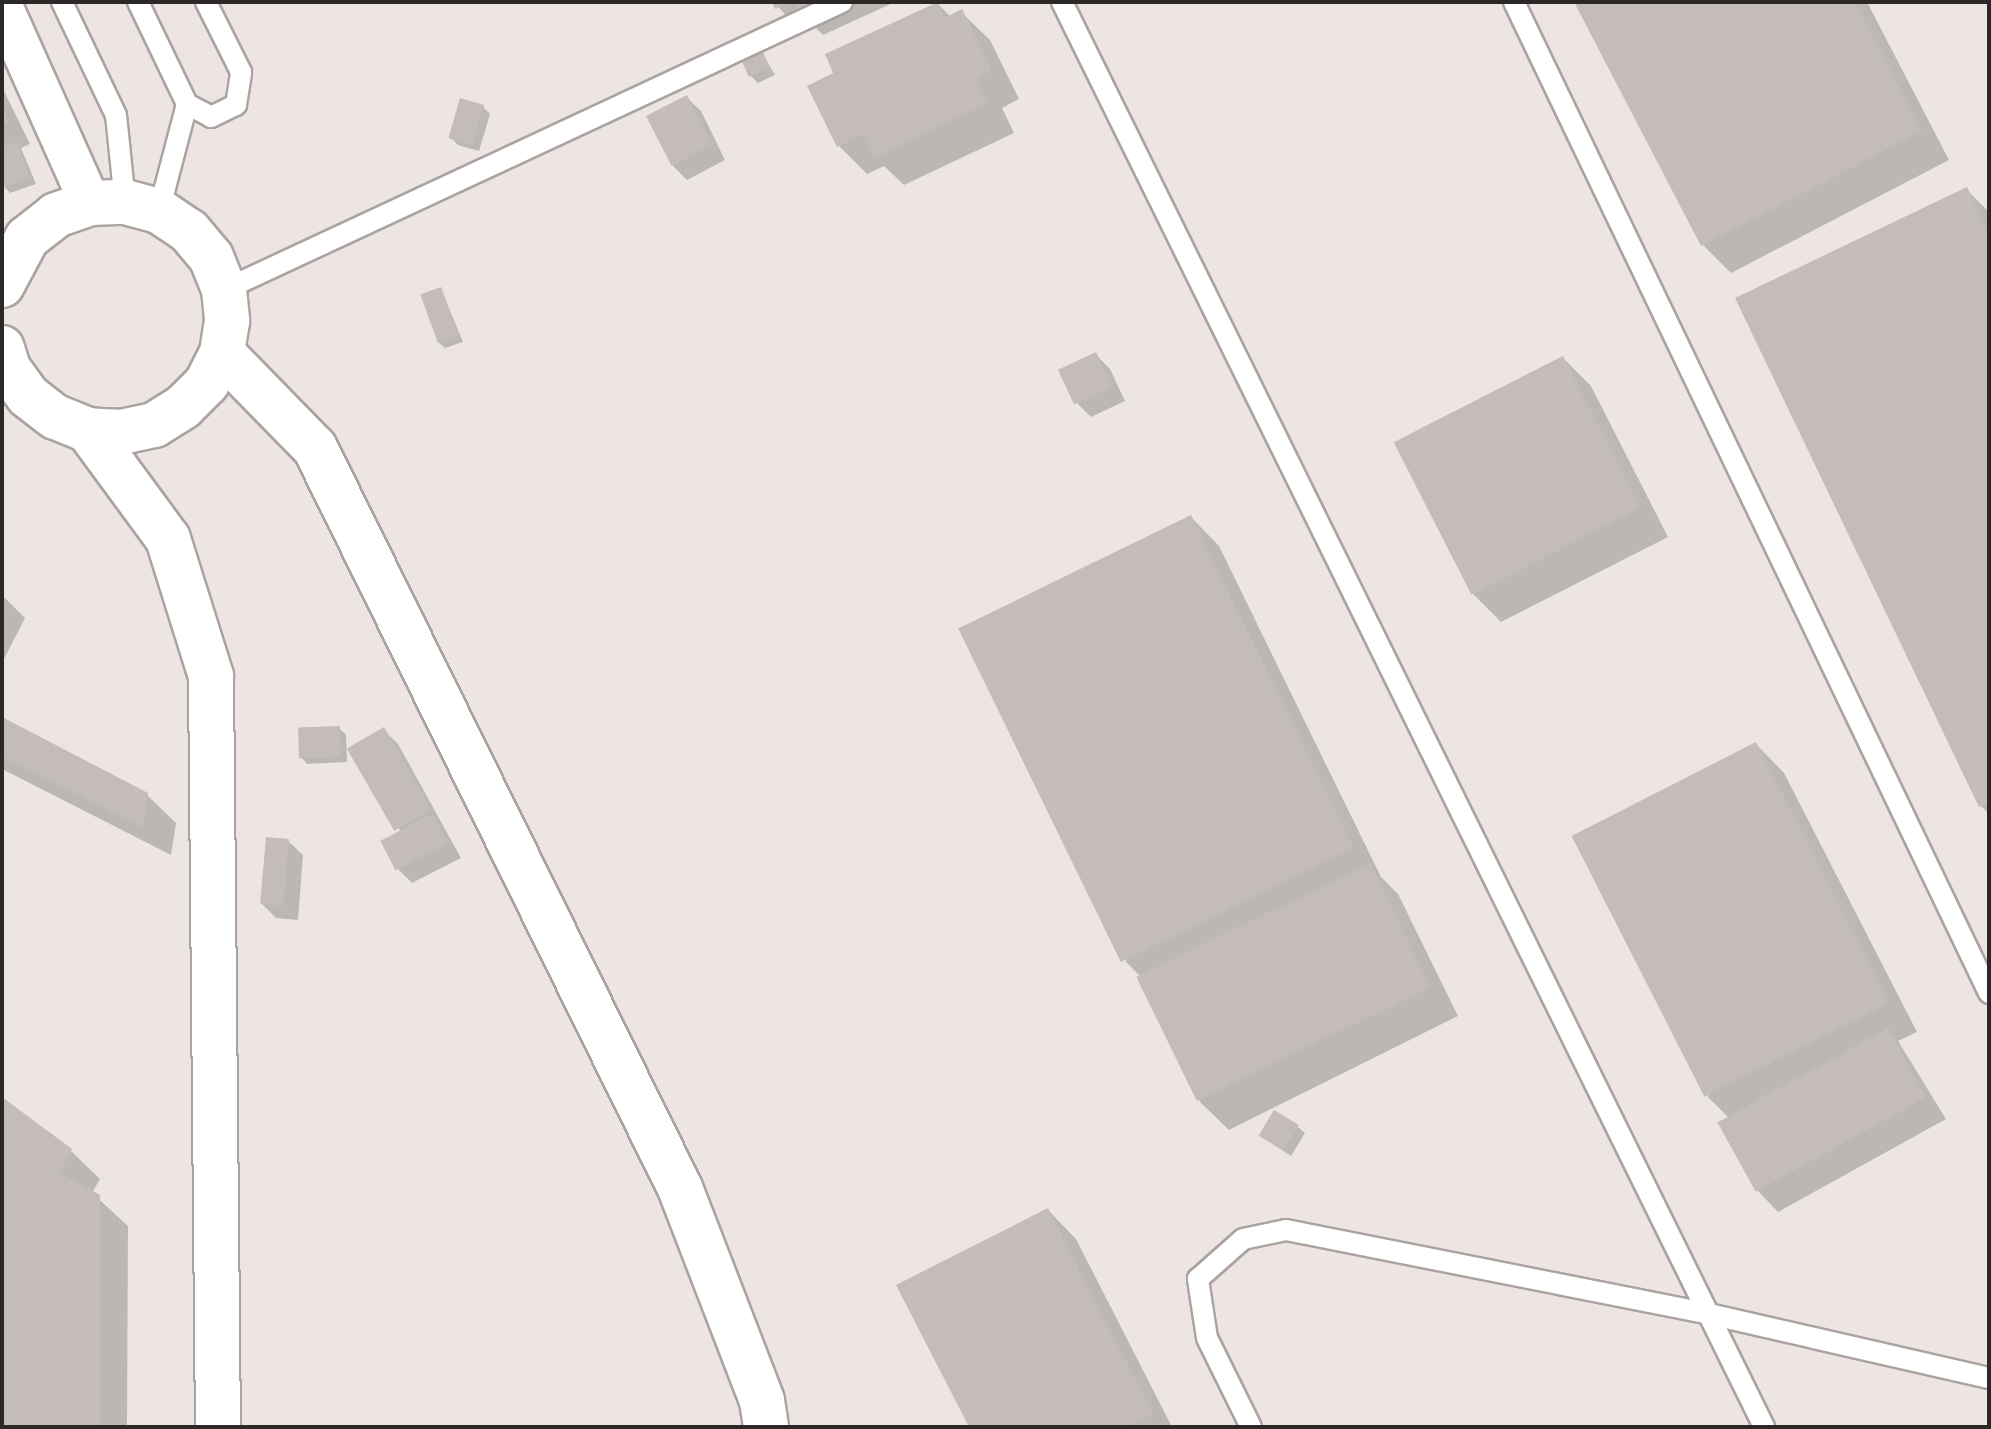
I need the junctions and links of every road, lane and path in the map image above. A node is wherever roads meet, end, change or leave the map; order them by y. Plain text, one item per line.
1 (62, 2) edge
2 (138, 2) edge
3 (206, 2) edge
4 (842, 2) edge
5 (1062, 2) edge
6 (1514, 2) edge
7 (2, 6) edge
8 (187, 104) junction
9 (125, 205) junction
10 (4, 274) edge
11 (224, 290) junction
12 (2, 348) edge
13 (222, 353) junction
14 (88, 430) junction
15 (1989, 993) edge
16 (1709, 1314) junction
17 (1989, 1378) edge
18 (218, 1427) edge
19 (766, 1427) edge
20 (1251, 1427) edge
21 (1764, 1427) edge

1 - 9 lane
2 - 8 lane
3 - 8 lane
4 - 11 lane
5 - 16 lane
6 - 15 lane
7 - 9 street
8 - 9 lane
9 - 10 street
9 - 11 street
11 - 13 street
12 - 14 street
13 - 14 street
13 - 19 street
14 - 18 street
16 - 17 lane
16 - 20 lane
16 - 21 lane

